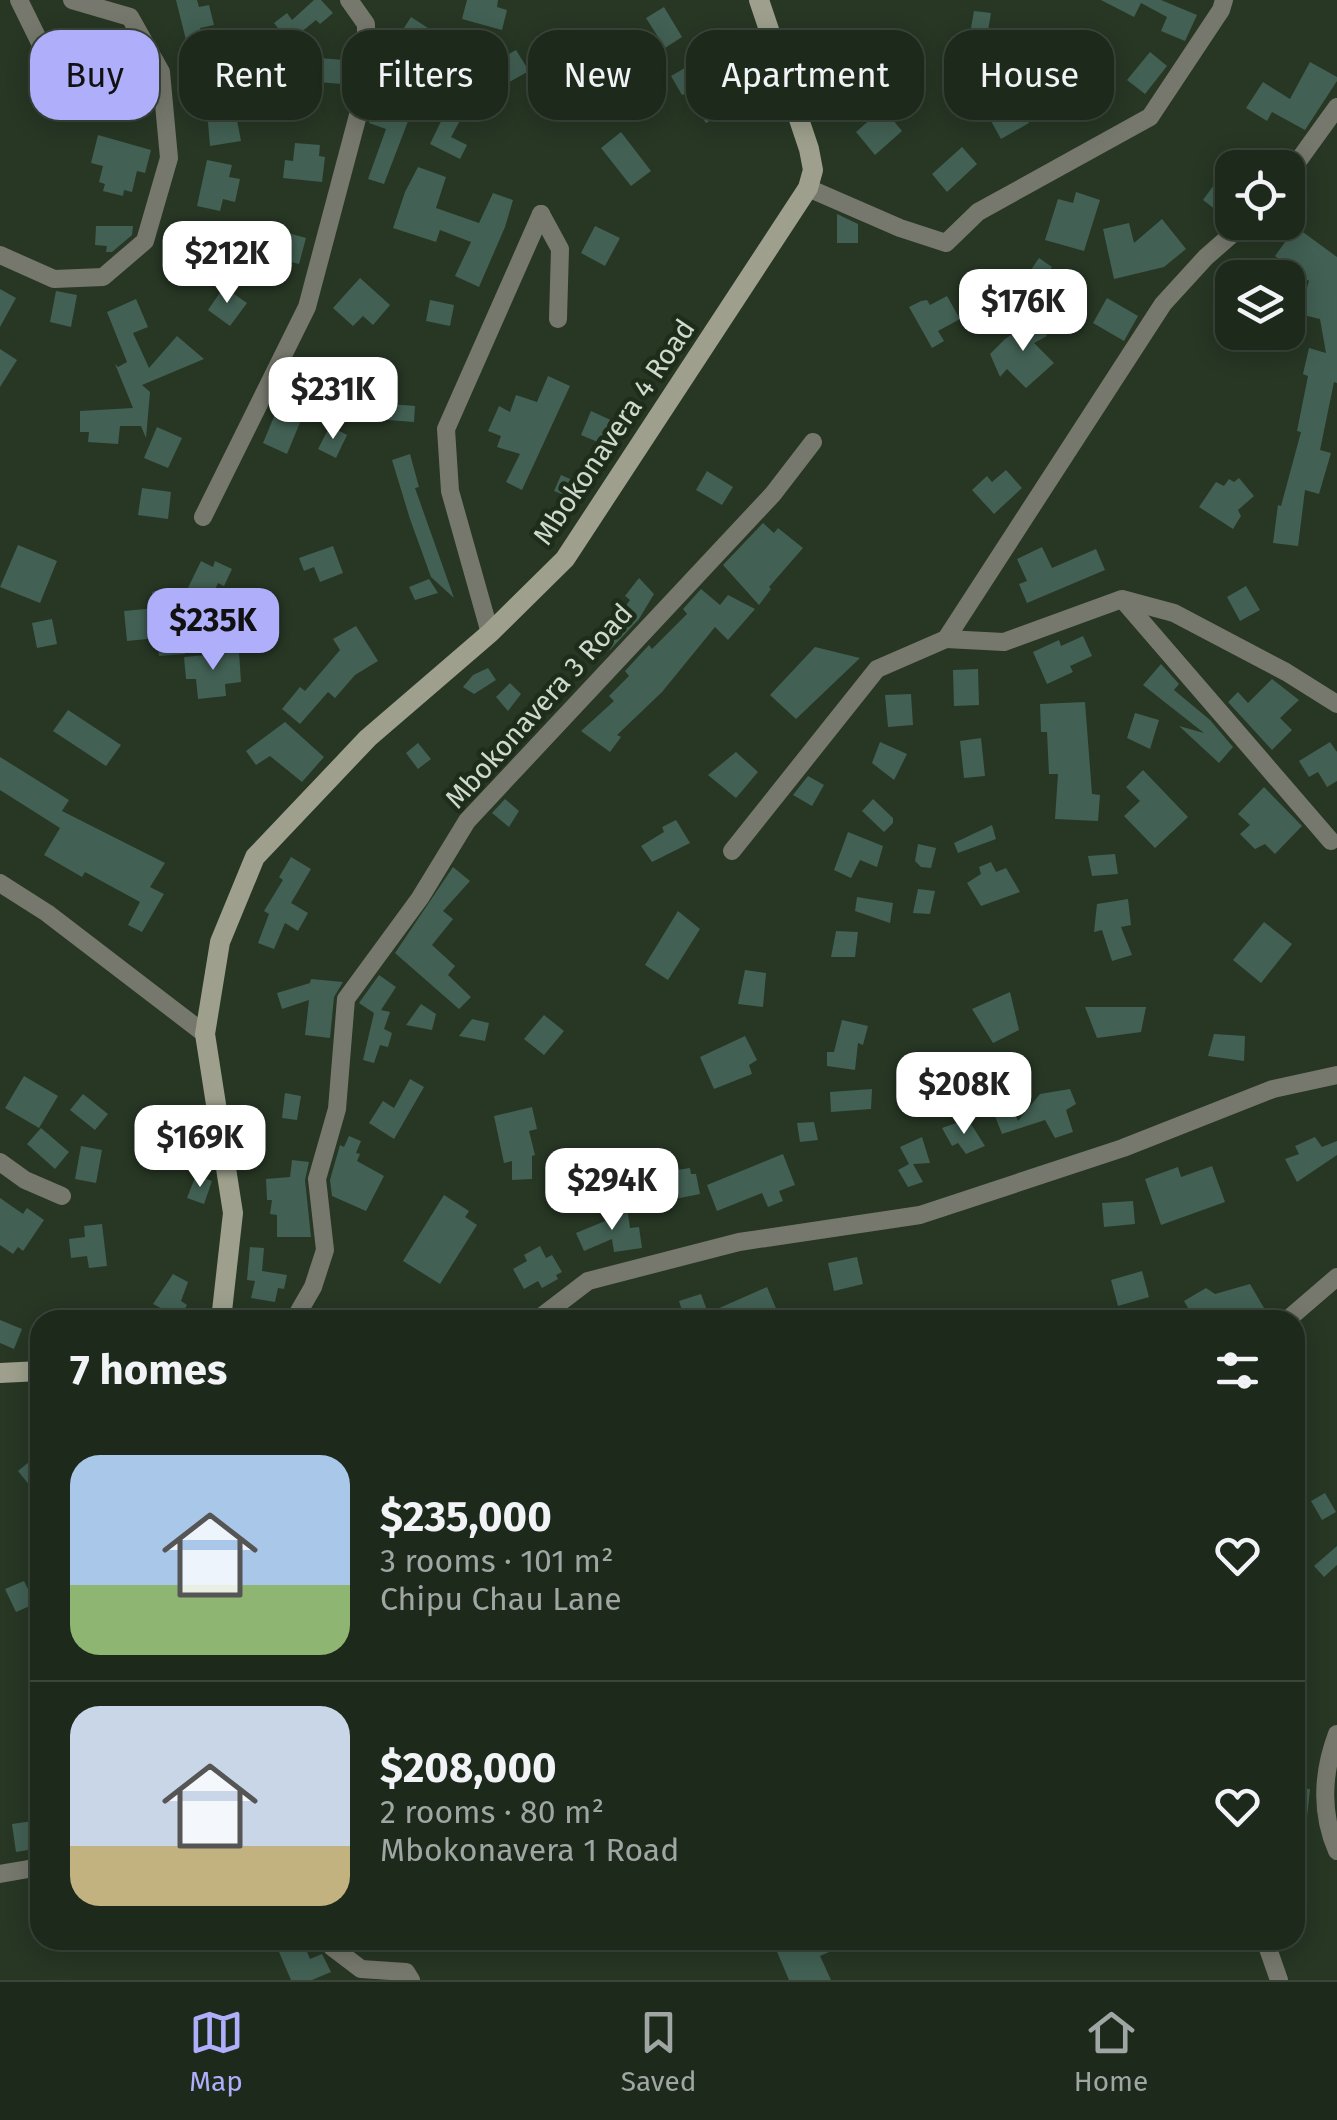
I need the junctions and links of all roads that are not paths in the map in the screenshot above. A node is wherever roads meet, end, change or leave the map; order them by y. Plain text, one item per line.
1 (19, 0) edge
2 (72, 0) edge
3 (349, 0) edge
4 (759, 0) edge
5 (1224, 0) edge
6 (33, 30) edge
7 (1337, 107) edge
8 (1305, 151) edge
9 (808, 188) junction
10 (1225, 240) edge
11 (0, 255) edge
12 (558, 319) dead end
13 (813, 442) dead end
14 (203, 518) dead end
15 (1122, 600) junction
16 (490, 633) junction
17 (946, 639) junction
18 (1337, 704) edge
19 (1331, 841) dead end
20 (732, 850) dead end
21 (0, 883) edge
22 (206, 1034) junction
23 (1337, 1075) edge
24 (0, 1162) edge
25 (62, 1196) dead end
26 (1337, 1277) edge
27 (221, 1310) edge
28 (300, 1310) edge
29 (549, 1310) edge
30 (1299, 1310) edge
31 (30, 1372) edge
32 (0, 1373) edge
33 (1337, 1734) edge
34 (1337, 1851) edge
35 (30, 1869) edge
36 (0, 1874) edge
37 (336, 1950) edge
38 (1268, 1950) edge
39 (410, 1980) edge
40 (1279, 1980) edge

1 - 6 street
2 - 11 street
3 - 14 street
4 - 9 street
5 - 9 street
7 - 8 street
9 - 16 street, Mbokonavera 4 Road
10 - 17 street
12 - 16 street
13 - 28 street, Mbokonavera 3 Road
15 - 17 street
15 - 18 street
15 - 19 street
16 - 22 street, Mbokonavera 4 Road
17 - 20 street
21 - 22 street
22 - 27 street, Mbokonavera 4 Road
23 - 29 street
24 - 25 street
26 - 30 street
31 - 32 street
33 - 34 street
35 - 36 street
37 - 39 street
38 - 40 street

